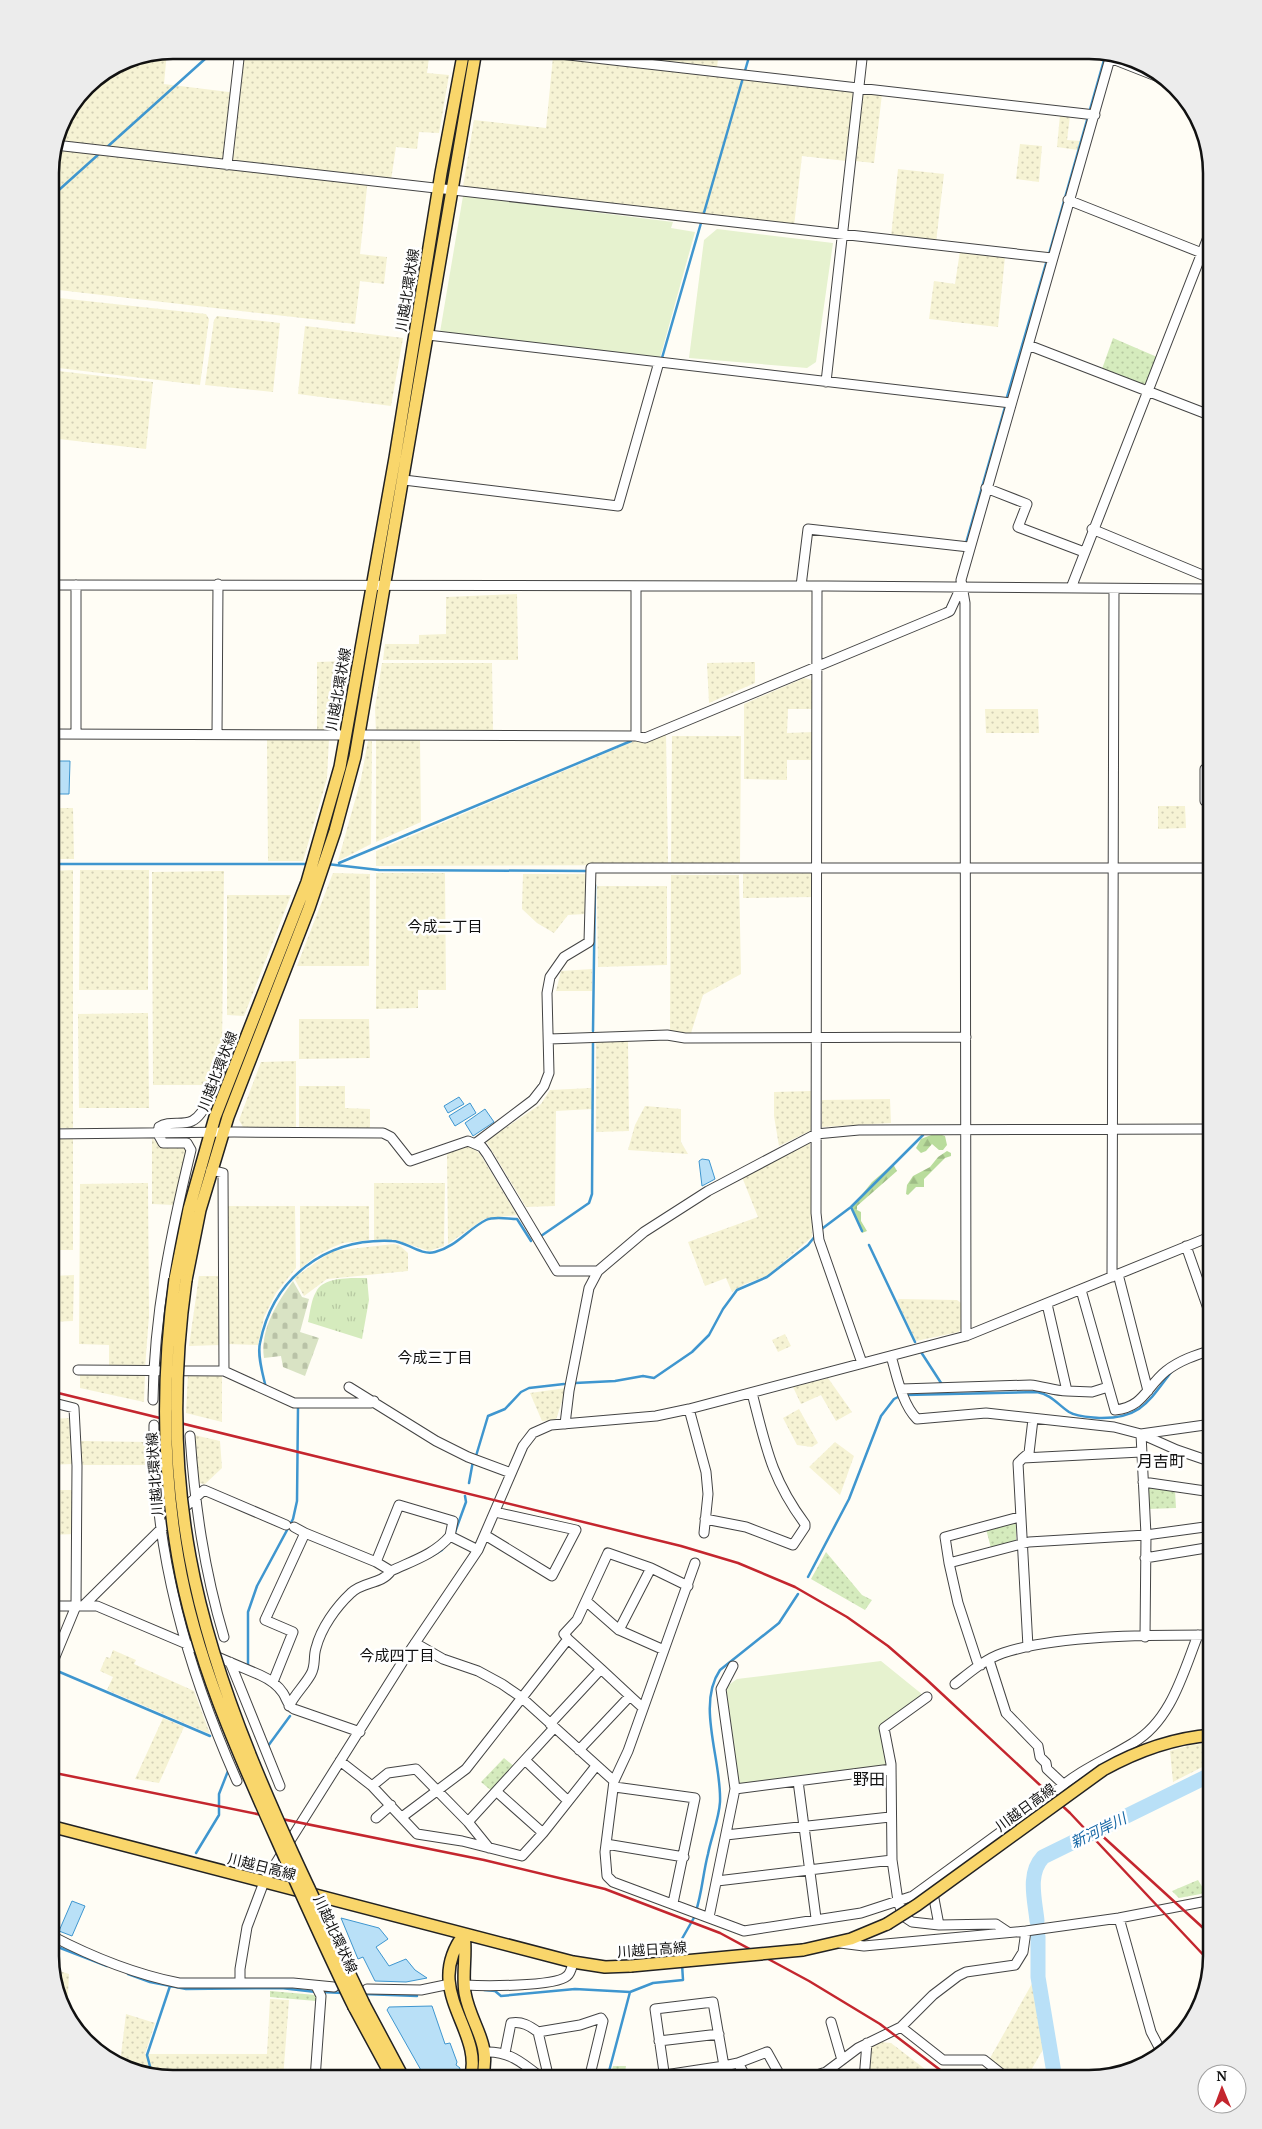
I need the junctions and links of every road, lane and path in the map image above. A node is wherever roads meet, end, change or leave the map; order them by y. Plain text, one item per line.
1 (239, 59) edge
2 (462, 59) edge
3 (475, 59) edge
4 (602, 59) edge
5 (862, 59) edge
6 (1110, 61) edge
7 (859, 89) junction
8 (1095, 115) junction
9 (62, 146) edge
10 (227, 164) junction
11 (439, 189) junction
12 (453, 190) junction
13 (1068, 200) junction
14 (841, 235) junction
15 (1202, 253) joint
16 (1052, 258) junction
17 (428, 336) junction
18 (1028, 344) junction
19 (659, 362) junction
20 (826, 382) junction
21 (1147, 390) junction
22 (1011, 403) junction
23 (1203, 412) edge
24 (404, 480) junction
25 (986, 488) junction
26 (1092, 529) junction
27 (969, 547) junction
28 (1084, 552) junction
29 (1203, 575) edge
30 (218, 584) junction
31 (59, 585) edge
32 (76, 585) junction
33 (386, 585) junction
34 (372, 586) junction
35 (636, 586) junction
36 (801, 586) junction
37 (818, 586) junction
38 (961, 587) junction
39 (1071, 588) junction
40 (1114, 588) junction
41 (1203, 589) edge
42 (817, 664) junction
43 (59, 734) edge
44 (76, 734) junction
45 (217, 734) junction
46 (345, 735) junction
47 (359, 735) junction
48 (636, 736) junction
49 (817, 867) junction
50 (966, 868) junction
51 (1112, 868) junction
52 (1203, 868) edge
53 (818, 1036) junction
54 (966, 1037) junction
55 (548, 1039) junction
56 (225, 1052) dead end
57 (966, 1130) junction
58 (1112, 1130) junction
59 (1203, 1130) edge
60 (217, 1132) junction
61 (59, 1134) edge
62 (158, 1134) junction
63 (816, 1134) junction
64 (476, 1143) junction
65 (211, 1170) junction
66 (1203, 1239) edge
67 (1186, 1246) junction
68 (598, 1271) junction
69 (1115, 1276) junction
70 (180, 1279) junction
71 (1081, 1290) junction
72 (1203, 1294) edge
73 (1047, 1304) junction
74 (966, 1336) junction
75 (1203, 1353) edge
76 (890, 1356) junction
77 (862, 1363) junction
78 (78, 1370) dead end
79 (153, 1370) junction
80 (224, 1371) junction
81 (349, 1387) dead end
82 (1108, 1387) junction
83 (902, 1389) junction
84 (1067, 1391) junction
85 (1148, 1391) junction
86 (752, 1393) junction
87 (153, 1400) dead end
88 (374, 1401) junction
89 (59, 1404) edge
90 (689, 1409) junction
91 (1115, 1410) junction
92 (1034, 1419) junction
93 (565, 1424) junction
94 (1203, 1425) edge
95 (154, 1426) dead end
96 (1114, 1427) junction
97 (1141, 1434) junction
98 (190, 1436) dead end
99 (1141, 1452) junction
100 (1023, 1458) junction
101 (1203, 1459) edge
102 (511, 1473) junction
103 (1143, 1482) junction
104 (1203, 1491) edge
105 (195, 1498) junction
106 (495, 1512) junction
107 (1019, 1517) junction
108 (706, 1519) junction
109 (1203, 1527) edge
110 (160, 1530) junction
111 (305, 1533) junction
112 (704, 1533) dead end
113 (486, 1535) junction
114 (1146, 1535) junction
115 (450, 1536) junction
116 (1022, 1543) junction
117 (1203, 1548) edge
118 (478, 1550) junction
119 (1145, 1558) junction
120 (376, 1562) junction
121 (695, 1563) dead end
122 (949, 1564) junction
123 (650, 1568) junction
124 (391, 1571) junction
125 (688, 1586) junction
126 (586, 1601) junction
127 (59, 1606) edge
128 (80, 1606) junction
129 (619, 1630) junction
130 (224, 1637) dead end
131 (1146, 1637) junction
132 (568, 1640) junction
133 (185, 1643) junction
134 (415, 1644) junction
135 (1028, 1647) junction
136 (59, 1650) edge
137 (664, 1650) junction
138 (989, 1660) junction
139 (230, 1662) junction
140 (981, 1665) junction
141 (733, 1666) dead end
142 (601, 1669) junction
143 (274, 1682) junction
144 (955, 1684) dead end
145 (630, 1696) junction
146 (927, 1697) dead end
147 (522, 1698) junction
148 (289, 1706) junction
149 (642, 1707) junction
150 (552, 1726) junction
151 (360, 1732) junction
152 (1203, 1737) edge
153 (579, 1750) junction
154 (340, 1761) junction
155 (526, 1761) junction
156 (596, 1766) junction
157 (891, 1769) junction
158 (237, 1781) dead end
159 (798, 1781) junction
160 (614, 1784) junction
161 (280, 1786) dead end
162 (372, 1786) junction
163 (735, 1790) junction
164 (437, 1792) junction
165 (497, 1792) junction
166 (1047, 1798) dead end
167 (568, 1801) junction
168 (391, 1805) junction
169 (402, 1816) junction
170 (890, 1817) junction
171 (376, 1818) dead end
172 (468, 1822) junction
173 (804, 1826) junction
174 (59, 1828) edge
175 (543, 1834) junction
176 (726, 1835) junction
177 (606, 1844) junction
178 (489, 1848) junction
179 (684, 1857) junction
180 (892, 1860) junction
181 (810, 1870) junction
182 (716, 1881) junction
183 (264, 1882) junction
184 (931, 1884) junction
185 (898, 1901) junction
186 (1203, 1902) edge
187 (673, 1903) junction
188 (701, 1914) junction
189 (816, 1918) junction
190 (1119, 1918) junction
191 (939, 1925) junction
192 (1026, 1931) junction
193 (1008, 1932) junction
194 (464, 1934) junction
195 (59, 1940) edge
196 (840, 1942) junction
197 (573, 1962) junction
198 (240, 1983) junction
199 (450, 1984) junction
200 (465, 1985) junction
201 (316, 1986) junction
202 (334, 1987) dead end
203 (367, 1989) dead end
204 (359, 2006) junction
205 (831, 2022) dead end
206 (901, 2027) junction
207 (538, 2032) junction
208 (719, 2034) junction
209 (659, 2041) junction
210 (867, 2043) junction
211 (1158, 2046) edge
212 (486, 2052) junction
213 (505, 2053) junction
214 (842, 2060) junction
215 (738, 2063) junction
216 (724, 2066) junction
217 (316, 2070) edge
218 (389, 2070) edge
219 (398, 2070) edge
220 (473, 2070) edge
221 (483, 2070) edge
222 (530, 2070) edge
223 (547, 2070) edge
224 (590, 2070) edge
225 (664, 2070) edge
226 (703, 2070) edge
227 (722, 2070) edge
228 (742, 2070) edge
229 (777, 2070) edge
230 (829, 2070) edge
231 (865, 2070) edge
232 (997, 2070) edge

1 - 10 street
2 - 11 main road, 川越北環状線
3 - 12 main road, 川越北環状線
4 - 7 street
5 - 7 street
6 - 8 street
7 - 8 street
7 - 14 street
8 - 13 street
9 - 10 street
10 - 11 street
11 - 12 street
11 - 34 main road, 川越北環状線
12 - 14 street
12 - 17 main road, 川越北環状線
13 - 15 street
13 - 16 street
14 - 16 street
14 - 20 street
15 - 21 street
16 - 18 street
17 - 19 street
17 - 24 main road, 川越北環状線
18 - 21 street
18 - 22 street
19 - 20 street
19 - 24 street
20 - 22 street
21 - 23 street
21 - 26 street
22 - 25 street
24 - 33 main road, 川越北環状線
25 - 27 street
25 - 28 street
26 - 28 street
26 - 29 street
27 - 36 street
27 - 38 street
28 - 39 street
30 - 32 street
30 - 34 street
30 - 45 street
31 - 32 street
32 - 44 street
33 - 34 street
33 - 35 street
33 - 47 main road, 川越北環状線
34 - 46 main road, 川越北環状線
35 - 36 street
35 - 48 street
36 - 37 street
37 - 38 street
37 - 42 street
38 - 39 street
38 - 42 street
38 - 50 street
39 - 40 street
40 - 41 street
40 - 51 street
42 - 48 street
42 - 49 street
43 - 44 street
44 - 45 street
45 - 46 street
46 - 60 main road, 川越北環状線
47 - 48 street
47 - 60 main road, 川越北環状線
49 - 50 street
49 - 53 street
49 - 55 street
50 - 51 street
50 - 54 street
51 - 52 street
51 - 58 street
53 - 54 street
53 - 55 street
53 - 63 street
54 - 57 street
55 - 64 street
56 - 62 street
57 - 58 street
57 - 63 street
57 - 74 street
58 - 59 street
58 - 69 street
60 - 62 street
60 - 64 street
60 - 65 main road, 川越北環状線
60 - 70 main road, 川越北環状線
61 - 62 street
62 - 79 street
63 - 68 street
63 - 77 street
64 - 68 street
65 - 70 main road, 川越北環状線
65 - 80 street
66 - 67 street
67 - 69 street
67 - 72 street
68 - 93 street
69 - 71 street
69 - 85 street
70 - 204 main road, 川越北環状線, bridge
71 - 73 street
71 - 82 street
73 - 74 street
73 - 84 street
74 - 76 street
75 - 85 street
76 - 77 street
76 - 83 street
77 - 86 street
78 - 79 street
79 - 80 street
79 - 87 street
80 - 88 street
81 - 88 street
82 - 84 street
82 - 91 street
83 - 84 street
83 - 92 street
85 - 91 street
86 - 90 street
86 - 108 street
88 - 102 street
89 - 128 street
90 - 93 street
90 - 108 street
91 - 96 street
92 - 96 street
92 - 100 street
93 - 102 street
94 - 97 street
95 - 110 street
96 - 97 street
97 - 99 street
97 - 101 street
98 - 105 street
99 - 100 street
99 - 103 street
100 - 107 street
102 - 106 street
103 - 104 street
103 - 114 street
105 - 110 street
105 - 111 street
105 - 130 street
106 - 113 street
106 - 113 street
107 - 116 street
107 - 122 street
108 - 112 street
109 - 114 street
110 - 128 street
110 - 133 street
111 - 120 street
111 - 143 street
113 - 118 street
114 - 116 street
114 - 119 street
115 - 118 street
115 - 120 street
115 - 124 street
116 - 122 street
116 - 135 street
117 - 119 street
118 - 134 street
119 - 131 street
120 - 124 street
121 - 125 street
122 - 140 street
123 - 125 street
123 - 126 street
123 - 129 street
124 - 148 street
125 - 137 street
126 - 129 street
126 - 132 street
127 - 128 street
128 - 133 street
128 - 136 street
129 - 137 street
131 - 135 street
131 - 138 street
132 - 142 street
132 - 147 street
133 - 139 street
133 - 158 street
134 - 147 street
134 - 151 street
135 - 138 street
137 - 149 street
138 - 140 street
139 - 143 street
139 - 161 street
140 - 144 street
141 - 163 street
142 - 145 street
142 - 150 street
143 - 148 street
145 - 149 street
145 - 153 street
146 - 157 street
147 - 150 street
147 - 164 street
148 - 151 street
149 - 160 street
150 - 153 street
150 - 155 street
151 - 154 street
152 - 196 main road, 川越日高線, bridge
153 - 156 street
154 - 162 street
154 - 183 street
155 - 165 street
155 - 167 street
156 - 160 street
156 - 167 street
157 - 159 street
157 - 170 street
159 - 163 street
159 - 173 street
160 - 177 street
160 - 179 street
162 - 164 street
162 - 168 street
163 - 176 street
164 - 169 street
164 - 172 street
165 - 172 street
165 - 175 street
166 - 184 street
167 - 175 street
168 - 169 street
168 - 171 street
169 - 178 street
170 - 173 street
170 - 180 street
172 - 178 street
173 - 176 street
173 - 181 street
174 - 183 main road, 川越日高線
175 - 178 street
176 - 182 street
177 - 179 street
177 - 187 street
179 - 187 street
180 - 181 street
180 - 185 street
181 - 182 street
181 - 189 street
182 - 188 street
183 - 194 main road, 川越日高線
183 - 198 street
184 - 185 street
184 - 191 street
185 - 189 street
185 - 191 street
186 - 190 street
187 - 188 street
188 - 189 street
190 - 192 street
190 - 211 street
191 - 193 street
192 - 193 street
192 - 206 street
193 - 196 street
194 - 197 main road, 川越日高線
194 - 199 main road
194 - 200 main road
195 - 198 street
196 - 197 main road, 川越日高線, bridge
197 - 200 street
198 - 201 street
199 - 203 street
199 - 220 main road
200 - 212 main road
201 - 202 street
201 - 217 street
204 - 218 main road, 川越北環状線
204 - 219 main road, 川越北環状線
205 - 214 street
206 - 210 street
206 - 232 street
207 - 213 street
207 - 223 street
207 - 224 street
208 - 209 street
208 - 209 street
208 - 216 street
209 - 225 street
210 - 214 street
210 - 231 street
212 - 213 street
212 - 221 main road
213 - 222 street
214 - 230 street
215 - 216 street
215 - 228 street
215 - 229 street
216 - 226 street
216 - 227 street

